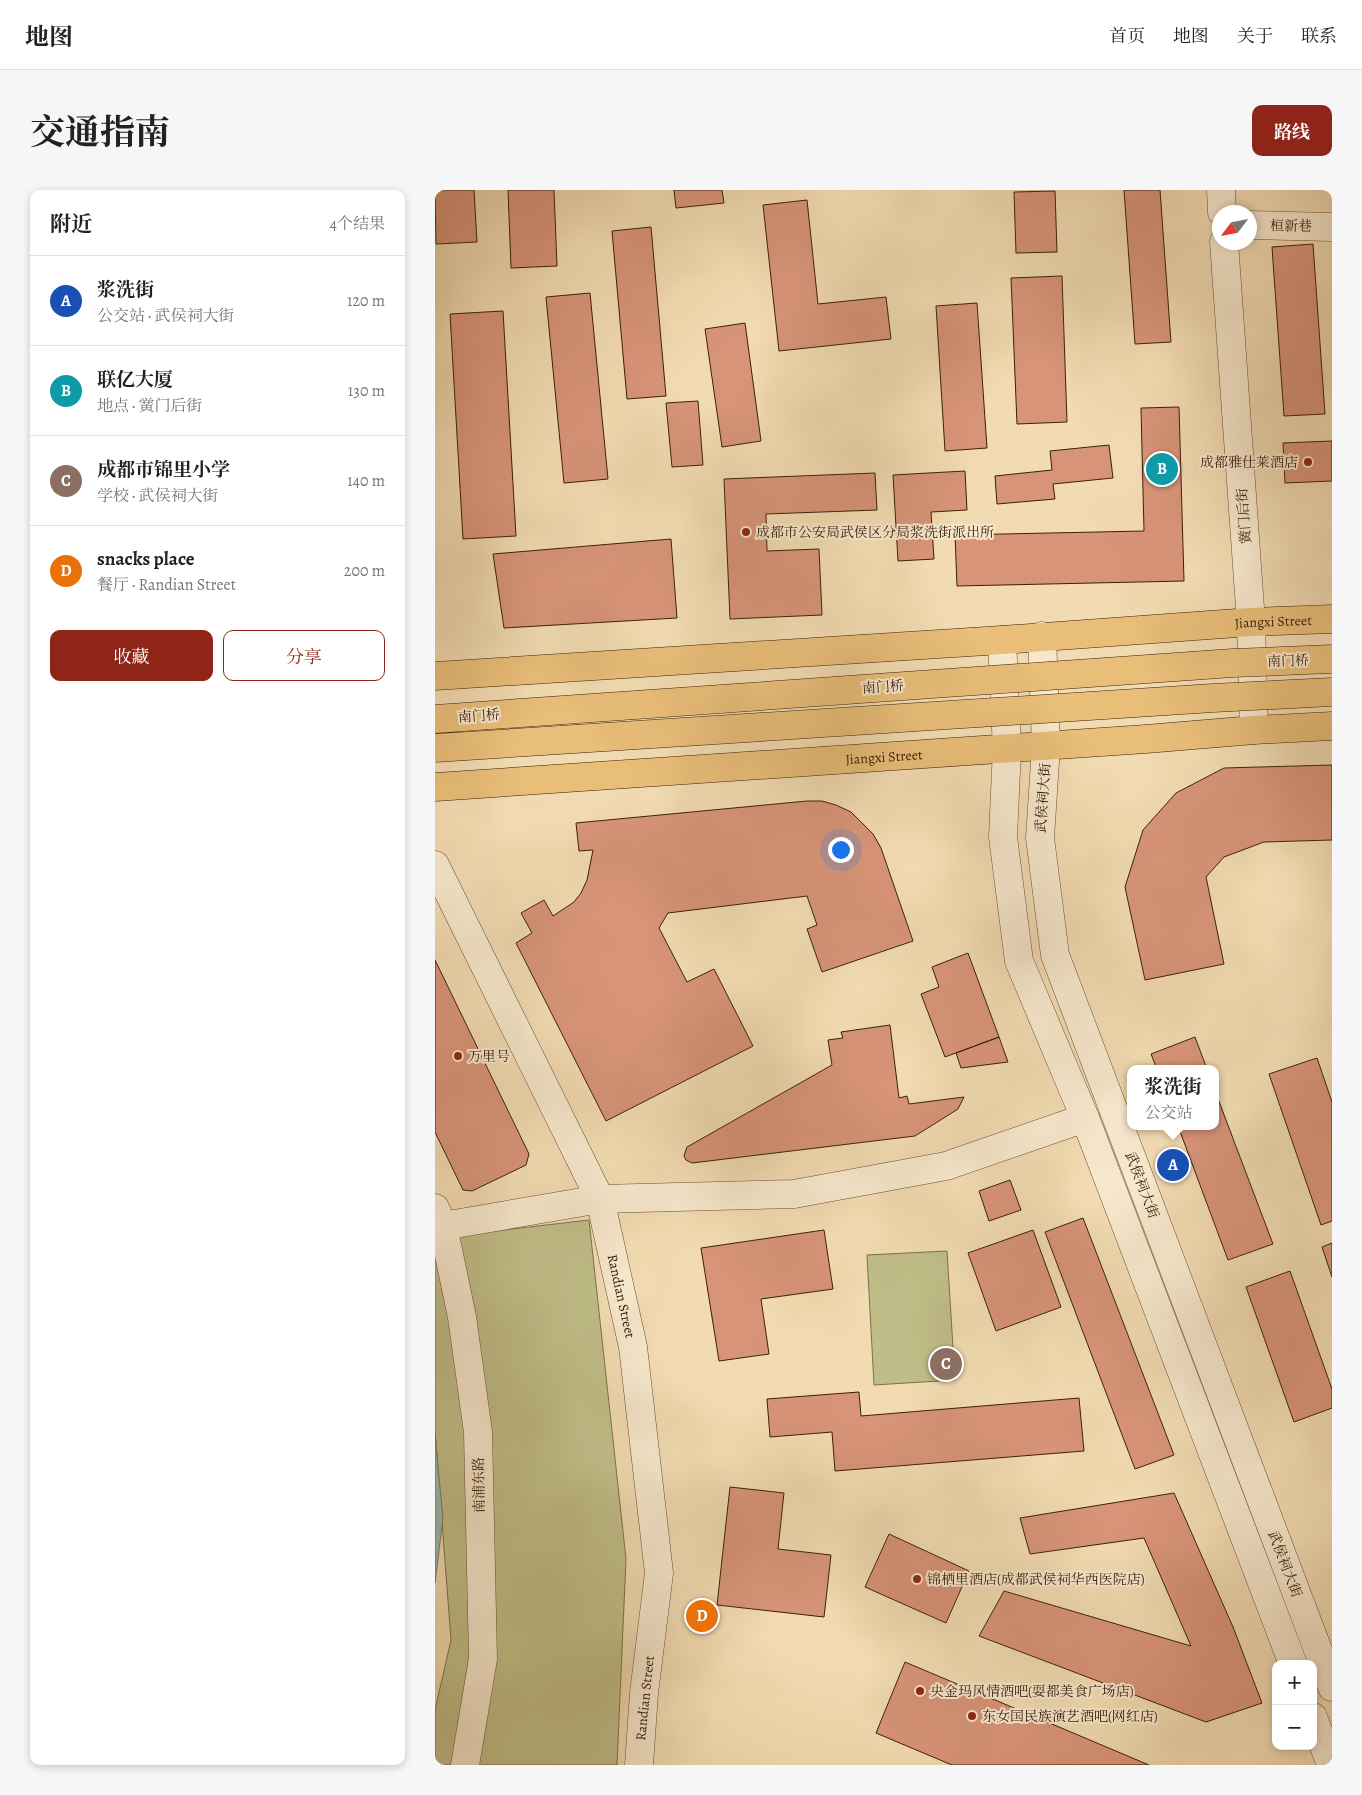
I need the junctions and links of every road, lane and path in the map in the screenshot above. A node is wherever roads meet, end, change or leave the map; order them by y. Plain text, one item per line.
1 (1221, 190) edge
2 (1222, 205) edge
3 (1257, 225) edge
4 (1332, 227) edge
5 (1225, 250) edge
6 (1332, 620) edge
7 (1251, 622) junction
8 (1042, 636) junction
9 (1002, 640) junction
10 (1332, 659) edge
11 (435, 676) edge
12 (1332, 692) edge
13 (435, 719) edge
14 (1332, 726) edge
15 (1254, 730) junction
16 (1046, 746) junction
17 (435, 748) edge
18 (1007, 749) junction
19 (435, 787) edge
20 (435, 865) edge
21 (1085, 1118) junction
22 (600, 1199) junction
23 (439, 1217) edge
24 (1291, 1660) edge
25 (1332, 1687) edge
26 (1317, 1728) edge
27 (465, 1765) edge
28 (639, 1765) edge
29 (1331, 1765) edge

1 - 2 street
3 - 4 street, 桓新巷
5 - 7 street, 黉门后街
6 - 7 main road, Jiangxi Street
7 - 8 main road, Jiangxi Street
7 - 15 street, 黉门后街
8 - 9 main road, Jiangxi Street
8 - 16 street, 武侯祠大街
9 - 11 main road, Jiangxi Street
9 - 18 street, 武侯祠大街
10 - 13 main road, 南门桥, bridge
12 - 17 main road, bridge
14 - 15 main road, Jiangxi Street
15 - 16 main road, Jiangxi Street
16 - 18 main road, Jiangxi Street
16 - 25 street, 武侯祠大街
18 - 19 main road, Jiangxi Street
18 - 21 street, 武侯祠大街
20 - 22 street, Randian Street
21 - 22 street
21 - 24 street, 武侯祠大街
22 - 23 street
22 - 28 street, Randian Street
23 - 27 street, 南浦东路
26 - 29 street

